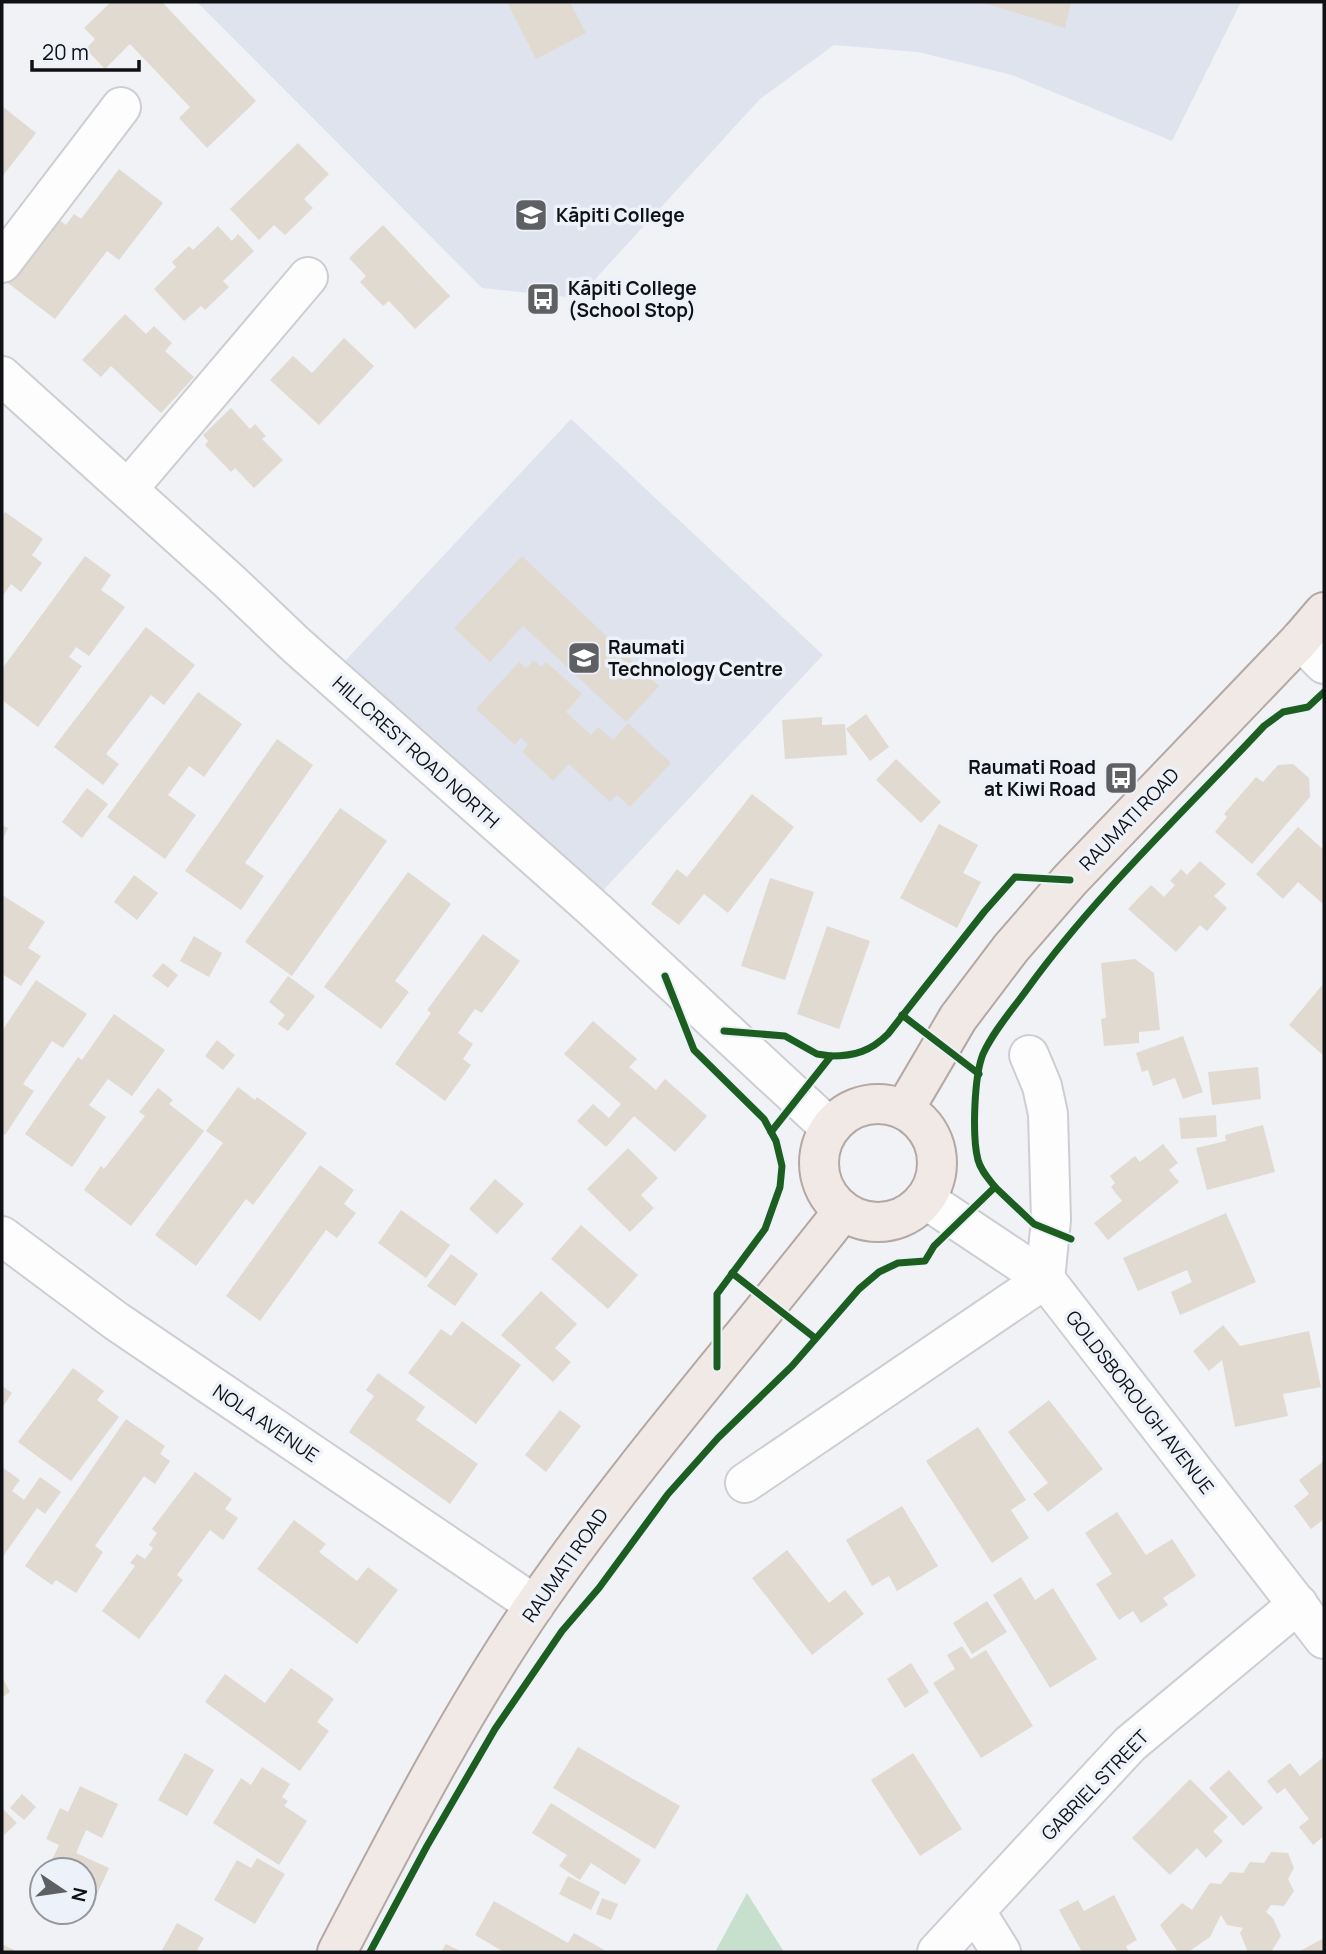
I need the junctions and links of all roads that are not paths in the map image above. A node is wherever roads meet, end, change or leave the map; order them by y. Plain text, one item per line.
1 (121, 107) dead end
2 (2, 263) edge
3 (309, 276) dead end
4 (2, 376) edge
5 (128, 489) junction
6 (1324, 612) edge
7 (1312, 652) edge
8 (1029, 1055) dead end
9 (904, 1110) junction
10 (830, 1128) junction
11 (925, 1199) junction
12 (843, 1211) junction
13 (2, 1236) edge
14 (1045, 1279) junction
15 (745, 1483) dead end
16 (1298, 1604) junction
17 (535, 1605) junction
18 (1324, 1639) edge
19 (976, 1912) junction
20 (337, 1952) edge
21 (937, 1952) edge
22 (1001, 1952) edge

1 - 2 street
3 - 5 street
4 - 5 street, HILLCREST ROAD NORTH
5 - 10 street, HILLCREST ROAD NORTH
6 - 7 main road, RAUMATI ROAD
7 - 9 main road, RAUMATI ROAD
8 - 14 street
9 - 10 main road
9 - 11 main road
10 - 12 main road
11 - 12 main road
11 - 14 street, GOLDSBOROUGH AVENUE
12 - 17 main road, RAUMATI ROAD
13 - 17 street, NOLA AVENUE
14 - 15 street
14 - 16 street, GOLDSBOROUGH AVENUE
16 - 18 street, GOLDSBOROUGH AVENUE
16 - 19 street, GABRIEL STREET
17 - 20 main road, RAUMATI ROAD
19 - 21 street, GABRIEL STREET
19 - 22 street

